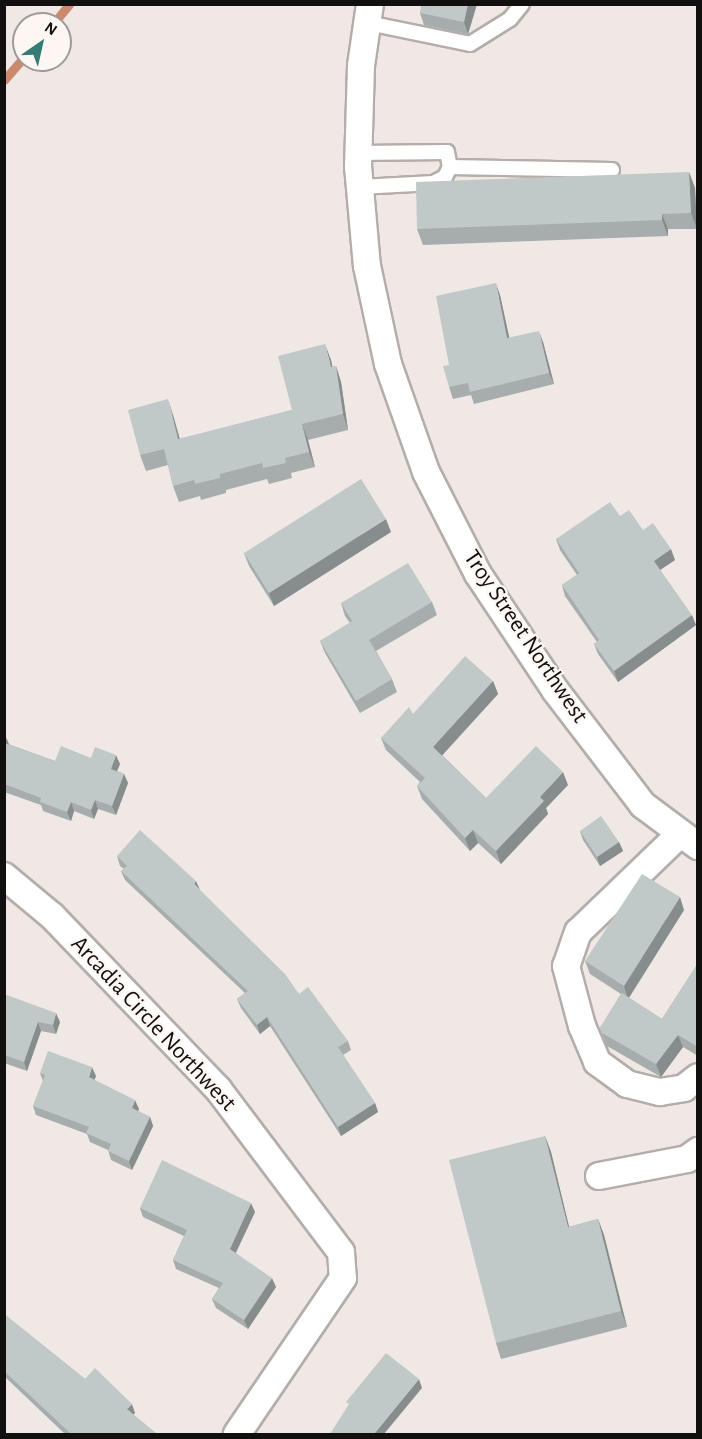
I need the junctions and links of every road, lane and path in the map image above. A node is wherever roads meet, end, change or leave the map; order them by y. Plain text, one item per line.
1 (522, 4) edge
2 (369, 14) edge
3 (358, 153) junction
4 (450, 166) junction
5 (612, 170) dead end
6 (360, 187) junction
7 (689, 840) edge
8 (4, 876) edge
9 (698, 1077) edge
10 (698, 1151) edge
11 (599, 1176) dead end
12 (237, 1434) edge

1 - 2 lane
2 - 3 street, Troy Street Northwest
3 - 4 lane
3 - 6 street, Troy Street Northwest
4 - 5 lane
4 - 6 lane
6 - 7 street, Troy Street Northwest
7 - 9 street
8 - 12 street, Arcadia Circle Northwest
10 - 11 street

